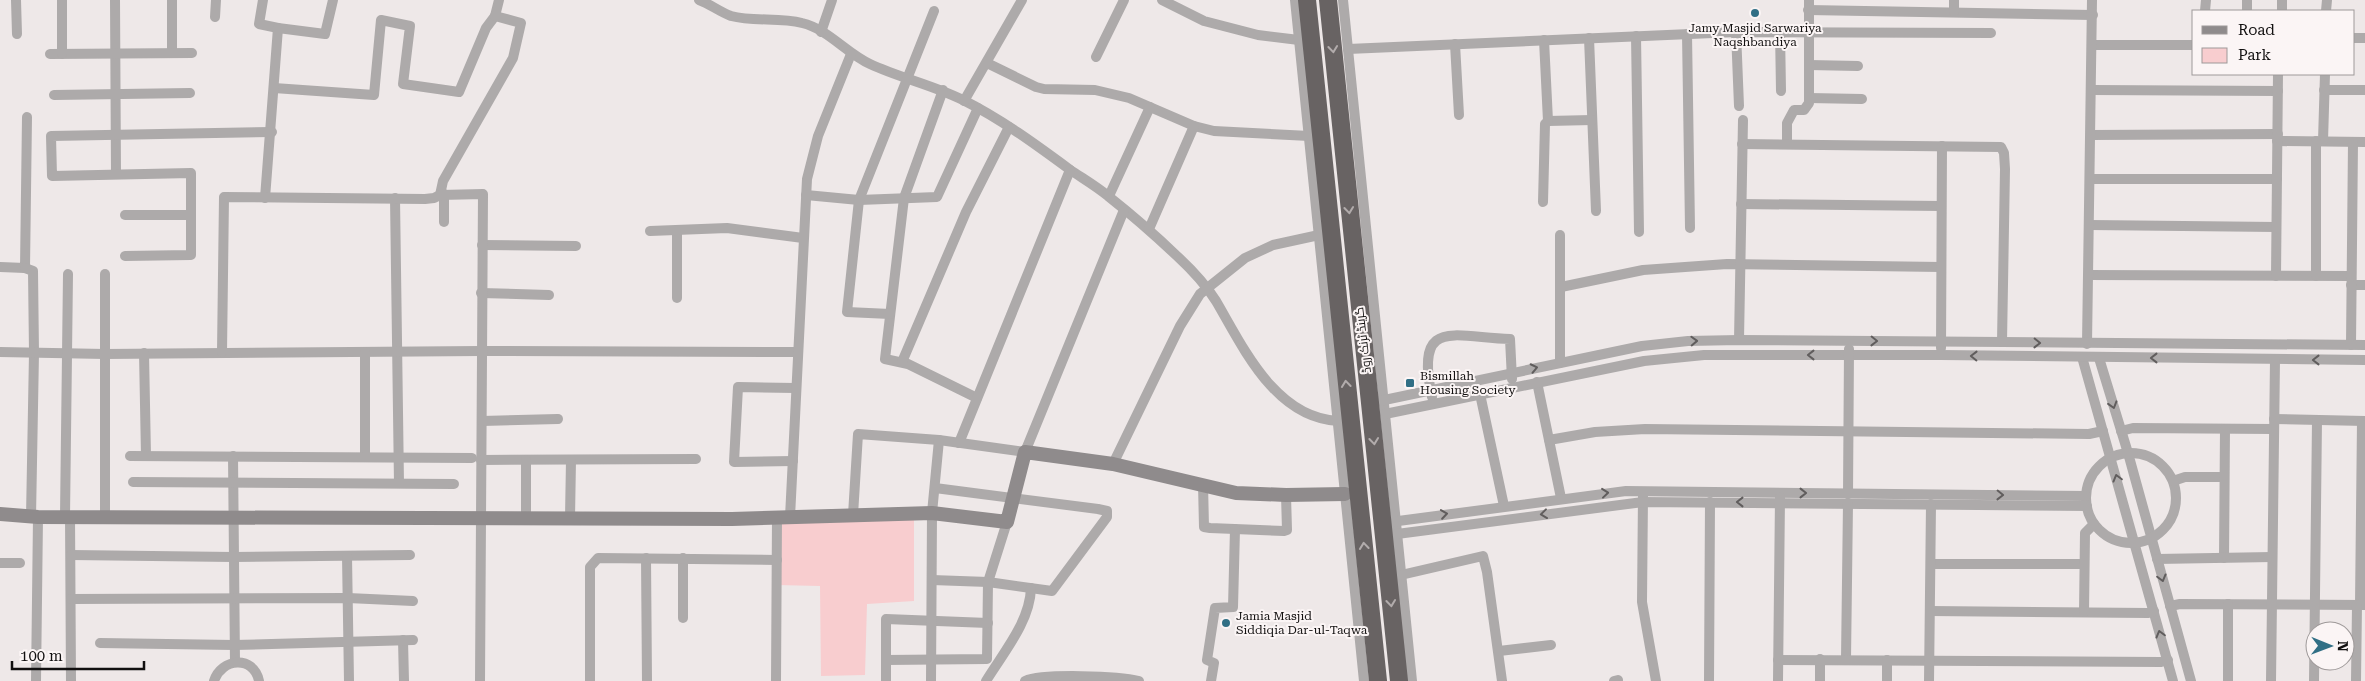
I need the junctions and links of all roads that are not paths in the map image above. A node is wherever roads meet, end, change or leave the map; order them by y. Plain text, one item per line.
1 (16, 0) edge
2 (62, 0) edge
3 (114, 0) edge
4 (172, 0) edge
5 (216, 0) edge
6 (263, 0) edge
7 (333, 0) edge
8 (499, 0) edge
9 (699, 0) edge
10 (832, 0) edge
11 (1022, 0) edge
12 (1124, 0) edge
13 (1162, 0) edge
14 (1294, 0) edge
15 (1307, 0) edge
16 (1328, 0) edge
17 (1343, 0) edge
18 (1954, 0) edge
19 (2092, 0) edge
20 (1808, 5) edge
21 (934, 11) dead end
22 (1954, 12) junction
23 (2093, 15) junction
24 (495, 16) junction
25 (215, 17) dead end
26 (278, 28) junction
27 (1808, 30) junction
28 (1780, 31) junction
29 (822, 32) junction
30 (1736, 32) junction
31 (1991, 33) dead end
32 (17, 34) dead end
33 (1687, 34) junction
34 (1636, 36) junction
35 (1589, 38) junction
36 (1299, 40) junction
37 (1544, 40) junction
38 (1455, 44) junction
39 (2092, 45) junction
40 (2192, 45) edge
41 (1348, 49) junction
42 (116, 53) junction
43 (172, 53) junction
44 (192, 53) dead end
45 (50, 54) dead end
46 (62, 54) junction
47 (851, 54) junction
48 (1096, 58) dead end
49 (987, 63) junction
50 (1809, 65) junction
51 (1858, 66) dead end
52 (2278, 75) edge
53 (2325, 75) edge
54 (907, 78) junction
55 (274, 88) junction
56 (943, 90) junction
57 (1781, 90) dead end
58 (2092, 90) junction
59 (2278, 90) junction
60 (2324, 90) junction
61 (2365, 90) edge
62 (190, 93) dead end
63 (54, 95) dead end
64 (116, 95) junction
65 (1809, 98) junction
66 (1862, 99) dead end
67 (964, 101) junction
68 (1739, 106) dead end
69 (1150, 107) junction
70 (978, 108) junction
71 (1459, 115) dead end
72 (27, 117) dead end
73 (1592, 120) junction
74 (1743, 120) dead end
75 (1548, 121) junction
76 (1009, 126) junction
77 (1194, 126) junction
78 (272, 132) junction
79 (116, 134) junction
80 (2092, 135) junction
81 (1309, 136) junction
82 (2278, 138) junction
83 (2320, 141) junction
84 (2352, 142) junction
85 (2365, 142) edge
86 (1350, 143) junction
87 (1787, 143) junction
88 (1742, 144) junction
89 (1942, 146) junction
90 (1070, 170) junction
91 (116, 174) junction
92 (2090, 179) junction
93 (2277, 179) junction
94 (442, 194) junction
95 (806, 195) junction
96 (1109, 196) junction
97 (265, 198) junction
98 (395, 198) junction
99 (904, 198) junction
100 (859, 200) junction
101 (1543, 202) dead end
102 (1741, 204) junction
103 (1941, 206) junction
104 (1124, 210) junction
105 (1596, 211) dead end
106 (125, 215) dead end
107 (191, 215) junction
108 (444, 222) dead end
109 (2090, 225) junction
110 (2276, 227) junction
111 (1690, 228) dead end
112 (1149, 229) junction
113 (677, 230) junction
114 (650, 231) dead end
115 (1639, 232) dead end
116 (1560, 235) dead end
117 (803, 238) junction
118 (1325, 238) junction
119 (1352, 238) junction
120 (482, 246) junction
121 (576, 246) dead end
122 (125, 256) dead end
123 (1740, 265) junction
124 (0, 267) edge
125 (1942, 267) junction
126 (25, 268) junction
127 (1363, 269) junction
128 (68, 274) dead end
129 (105, 274) dead end
130 (2089, 275) junction
131 (2276, 276) junction
132 (2316, 276) junction
133 (2351, 280) junction
134 (2365, 285) edge
135 (1562, 287) junction
136 (1206, 289) junction
137 (481, 293) junction
138 (549, 295) dead end
139 (677, 298) dead end
140 (890, 314) junction
141 (1740, 340) junction
142 (1850, 341) junction
143 (1941, 342) junction
144 (2002, 342) junction
145 (2087, 344) junction
146 (2186, 344) junction
147 (2351, 345) junction
148 (2365, 345) edge
149 (481, 351) junction
150 (0, 352) edge
151 (144, 352) junction
152 (222, 352) junction
153 (365, 352) junction
154 (396, 352) junction
155 (797, 352) junction
156 (34, 353) junction
157 (66, 353) junction
158 (105, 354) junction
159 (1849, 355) junction
160 (1941, 355) junction
161 (2082, 358) junction
162 (2099, 358) junction
163 (2185, 359) junction
164 (2275, 360) junction
165 (2365, 360) edge
166 (902, 362) junction
167 (1560, 363) junction
168 (1510, 373) junction
169 (1536, 382) junction
170 (1513, 387) junction
171 (795, 388) junction
172 (1430, 390) junction
173 (1480, 394) junction
174 (977, 398) junction
175 (1377, 402) junction
176 (1433, 403) junction
177 (1385, 414) junction
178 (558, 419) dead end
179 (1338, 420) junction
180 (2317, 420) junction
181 (482, 421) junction
182 (2364, 421) edge
183 (2273, 424) junction
184 (2225, 429) junction
185 (1849, 430) junction
186 (2103, 431) junction
187 (2121, 431) junction
188 (939, 440) junction
189 (1549, 440) junction
190 (959, 443) junction
191 (1025, 452) junction
192 (2128, 453) junction
193 (130, 456) dead end
194 (146, 456) junction
195 (233, 456) junction
196 (365, 456) junction
197 (398, 457) junction
198 (2111, 458) junction
199 (477, 459) junction
200 (696, 459) dead end
201 (526, 460) junction
202 (571, 460) junction
203 (792, 461) junction
204 (1113, 464) junction
205 (2224, 477) junction
206 (2173, 481) junction
207 (133, 482) dead end
208 (232, 482) junction
209 (399, 483) junction
210 (454, 484) dead end
211 (1203, 484) junction
212 (935, 488) junction
213 (1345, 494) junction
214 (1286, 495) junction
215 (1014, 497) junction
216 (1643, 497) junction
217 (1561, 498) junction
218 (1780, 498) junction
219 (1848, 498) junction
220 (1889, 499) junction
221 (1982, 500) junction
222 (2086, 501) junction
223 (1710, 502) junction
224 (1932, 504) junction
225 (1504, 506) junction
226 (932, 513) junction
227 (0, 514) edge
228 (853, 515) junction
229 (68, 516) junction
230 (105, 516) junction
231 (34, 517) junction
232 (233, 517) junction
233 (784, 517) junction
234 (480, 518) junction
235 (526, 518) junction
236 (570, 518) junction
237 (1007, 522) junction
238 (1389, 522) junction
239 (2094, 524) junction
240 (1235, 529) junction
241 (1397, 534) junction
242 (2152, 538) junction
243 (2135, 543) junction
244 (71, 555) junction
245 (410, 555) dead end
246 (347, 556) junction
247 (233, 557) junction
248 (646, 558) junction
249 (683, 558) junction
250 (2224, 558) junction
251 (2272, 558) junction
252 (2157, 559) junction
253 (777, 560) junction
254 (0, 563) edge
255 (20, 563) dead end
256 (1931, 564) junction
257 (2084, 564) junction
258 (1401, 575) junction
259 (932, 580) junction
260 (988, 582) junction
261 (1030, 588) junction
262 (348, 598) junction
263 (71, 599) junction
264 (234, 600) junction
265 (413, 601) dead end
266 (2228, 604) junction
267 (2271, 604) junction
268 (2315, 605) junction
269 (2361, 605) edge
270 (2170, 606) junction
271 (1930, 611) junction
272 (2154, 611) junction
273 (2084, 612) junction
274 (683, 618) dead end
275 (931, 620) junction
276 (988, 623) junction
277 (349, 642) junction
278 (100, 643) dead end
279 (234, 645) junction
280 (1551, 645) dead end
281 (1499, 651) junction
282 (931, 659) junction
283 (1820, 659) junction
284 (1846, 659) junction
285 (886, 660) junction
286 (1778, 660) junction
287 (1886, 660) junction
288 (1929, 660) junction
289 (2168, 660) junction
290 (235, 662) junction
291 (1080, 679) edge
292 (1134, 680) edge
293 (1618, 680) edge
294 (36, 681) edge
295 (71, 681) edge
296 (214, 681) edge
297 (259, 681) edge
298 (349, 681) edge
299 (404, 681) edge
300 (480, 681) edge
301 (590, 681) edge
302 (647, 681) edge
303 (776, 681) edge
304 (886, 681) edge
305 (931, 681) edge
306 (986, 681) edge
307 (1025, 681) edge
308 (1211, 681) edge
309 (1364, 681) edge
310 (1378, 681) edge
311 (1399, 681) edge
312 (1412, 681) edge
313 (1502, 681) edge
314 (1614, 681) edge
315 (1656, 681) edge
316 (1709, 681) edge
317 (1778, 681) edge
318 (1820, 681) edge
319 (1887, 681) edge
320 (1929, 681) edge
321 (2174, 681) edge
322 (2191, 681) edge
323 (2228, 681) edge
324 (2271, 681) edge
325 (2314, 681) edge
326 (2356, 681) edge

1 - 32 street
2 - 46 street
3 - 42 street
4 - 43 street
5 - 25 street
6 - 26 street
7 - 26 street
8 - 24 street
9 - 29 street
10 - 29 street
11 - 49 street
12 - 48 street
13 - 36 street
14 - 36 street
15 - 118 highway, گرینڈ ٹرنک روڈ
16 -> 86 highway, گرینڈ ٹرنک روڈ
17 - 41 street
18 - 22 street
19 - 23 street
20 - 22 street
20 - 27 street
21 - 54 street
22 - 23 street
23 - 39 street
24 - 55 street
24 - 94 street
26 - 55 street
27 - 28 street
27 - 31 street
27 - 50 street
28 - 30 street
28 - 57 street
29 - 47 street
30 - 33 street
30 - 68 street
33 - 34 street
33 - 111 street
34 - 35 street
34 - 115 street
35 - 37 street
35 - 73 street
36 - 81 street
37 - 38 street
37 - 75 street
38 - 41 street
38 - 71 street
39 - 40 street
39 - 58 street
41 - 86 street
42 - 43 street
42 - 46 street
42 - 64 street
43 - 44 street
45 - 46 street
47 - 54 street
47 - 95 street
49 - 67 street
49 - 69 street
50 - 51 street
50 - 65 street
52 - 59 street
53 - 60 street
54 - 56 street
54 - 100 street
55 - 78 street
56 - 67 street
56 - 99 street
58 - 59 street
58 - 80 street
59 - 82 street
60 - 61 street
60 - 83 street
62 - 64 street
63 - 64 street
64 - 79 street
65 - 66 street
65 - 87 street
67 - 70 street
69 - 77 street
69 - 96 street
70 - 76 street
70 - 99 street
72 - 126 street
73 - 75 street
73 - 105 street
74 - 88 street
75 - 101 street
76 - 90 street
76 - 166 street
77 - 81 street
77 - 112 street
78 - 79 street
78 - 97 street
79 - 91 street
79 - 91 street
80 - 82 street
80 - 92 street
81 - 118 street
82 - 83 street
82 - 93 street
83 - 84 street
83 - 132 street
84 - 85 street
84 - 133 street
86 -> 119 highway, گرینڈ ٹرنک روڈ
86 - 127 street
87 - 88 street
87 - 89 street
88 - 102 street
89 - 103 street
89 - 144 street
90 - 96 street
90 - 174 street
91 - 107 street
92 - 93 street
92 - 109 street
93 - 110 street
94 - 98 street
94 - 108 street
94 - 120 street
95 - 100 street
95 - 117 street
96 - 104 street
97 - 98 street
97 - 152 street
98 - 154 street
99 - 100 street
99 - 140 street
100 - 140 street
102 - 103 street
102 - 123 street
103 - 125 street
104 - 112 street
104 - 191 street
106 - 107 street
107 - 122 street
109 - 110 street
109 - 130 street
110 - 131 street
112 - 136 street
113 - 114 street
113 - 117 street
113 - 139 street
116 - 135 street
117 - 155 street
118 - 119 highway
118 - 136 street
118 - 179 street
310 -> 118 highway, گرینڈ ٹرنک روڈ
119 - 127 highway, گرینڈ ٹرنک روڈ
120 - 121 street
120 - 137 street
123 - 125 street
123 - 135 street
123 - 141 street
124 - 126 street
125 - 143 street
126 - 156 street
127 - 175 highway, گرینڈ ٹرنک روڈ
128 - 157 street
129 - 158 street
130 - 131 street
130 - 145 street
131 - 132 street
132 - 133 street
133 - 134 street
133 - 147 street
135 - 167 street
136 - 179 street
136 - 204 street
137 - 138 street
137 - 149 street
140 - 166 street
141 - 142 street
167 -> 141 street
142 -> 143 street
142 - 159 street
143 - 144 street
143 - 160 street
144 -> 145 street
145 - 146 street
146 - 147 street
146 - 163 street
147 - 148 street
149 - 154 street
149 - 155 street
149 - 181 street
150 - 156 street
151 - 152 street
151 - 158 street
151 - 194 street
152 - 153 street
153 - 154 street
153 - 196 street
154 - 197 street
155 - 171 street
156 - 157 street
156 - 231 street
157 - 158 street
157 - 229 street
158 - 230 street
159 - 160 street
159 -> 169 street
159 - 185 street
161 -> 160 street
161 - 162 street
161 - 186 street
163 -> 162 street
162 -> 187 street
163 - 164 street
165 -> 164 street
164 - 183 street
166 - 174 street
168 -> 167 street
168 - 170 street
168 - 172 street
168 - 172 street
169 - 170 street
169 - 189 street
170 - 173 street
171 - 203 street
171 - 203 street
172 - 175 street
172 - 176 street
173 - 176 street
173 - 225 street
174 - 190 street
175 - 177 street
175 -> 238 highway, گرینڈ ٹرنک روڈ
176 - 177 street
177 - 238 street
178 - 181 street
179 - 213 street
180 - 182 street
180 - 183 street
180 - 268 street
181 - 199 street
182 - 269 street
183 - 184 street
183 - 251 street
184 - 187 street
184 - 205 street
185 - 186 street
185 - 189 street
185 - 219 street
186 - 198 street
187 - 192 street
188 - 190 street
188 - 212 street
188 - 228 street
189 - 217 street
190 - 191 street
191 - 204 street
191 - 215 street
192 - 198 street
192 - 206 street
192 - 242 street
193 - 194 street
194 - 195 street
195 - 196 street
195 - 208 street
196 - 197 street
197 - 199 street
197 - 209 street
198 - 222 street
243 -> 198 street
199 - 201 street
199 - 234 street
200 - 202 street
201 - 202 street
201 - 235 street
202 - 236 street
203 - 233 street
204 - 211 street
205 - 206 street
205 - 250 street
206 - 242 street
207 - 208 street
208 - 209 street
208 - 232 street
209 - 210 street
211 - 214 street
211 - 240 street
212 - 215 street
212 - 226 street
213 - 214 street
213 - 309 street
214 - 240 street
215 - 237 street
215 - 261 street
217 -> 216 street
216 - 218 street
216 - 223 street
216 -> 241 street
216 - 315 street
217 - 225 street
218 - 219 street
218 -> 223 street
218 - 286 street
219 - 220 street
219 - 284 street
220 - 221 street
220 - 224 street
221 - 222 street
221 - 224 street
222 - 239 street
223 - 316 street
224 - 256 street
238 -> 225 street
226 - 228 street
226 - 237 street
226 - 259 street
227 - 231 street
228 - 233 street
229 - 230 street
229 - 231 street
229 - 244 street
230 - 232 street
231 - 294 street
232 - 234 street
232 - 247 street
233 - 236 street
233 - 253 street
234 - 235 street
234 - 300 street
235 - 236 street
237 - 260 street
238 - 241 street
238 -> 311 highway, گرینڈ ٹرنک روڈ
239 - 243 street
239 - 257 street
240 - 308 street
241 - 258 street
242 - 243 street
242 - 252 street
243 - 272 street
244 - 247 street
244 - 263 street
245 - 246 street
246 - 247 street
246 - 262 street
247 - 264 street
248 - 249 street
248 - 301 street
248 - 302 street
249 - 253 street
249 - 274 street
250 - 251 street
250 - 252 street
251 - 267 street
252 -> 270 street
253 - 303 street
254 - 255 street
256 - 257 street
256 - 271 street
257 - 273 street
258 - 281 street
258 - 312 street
259 - 260 street
259 - 275 street
260 - 261 street
260 - 276 street
261 - 306 street
262 - 264 street
262 - 265 street
262 - 277 street
263 - 264 street
263 - 295 street
264 - 279 street
266 - 267 street
266 - 270 street
266 - 323 street
267 - 268 street
267 - 324 street
268 - 269 street
268 - 325 street
269 - 326 street
270 - 322 street
271 - 273 street
271 - 288 street
272 - 273 street
289 -> 272 street
275 - 276 street
275 - 282 street
275 - 285 street
276 - 282 street
277 - 279 street
277 - 298 street
277 - 299 street
278 - 279 street
279 - 290 street
280 - 281 street
281 - 313 street
282 - 285 street
282 - 305 street
283 - 284 street
283 - 286 street
283 - 318 street
284 - 287 street
285 - 304 street
286 - 317 street
287 - 288 street
287 - 319 street
288 - 289 street
288 - 320 street
289 - 321 street
290 - 296 street
290 - 297 street
291 - 292 street
291 - 307 street
293 - 314 street

